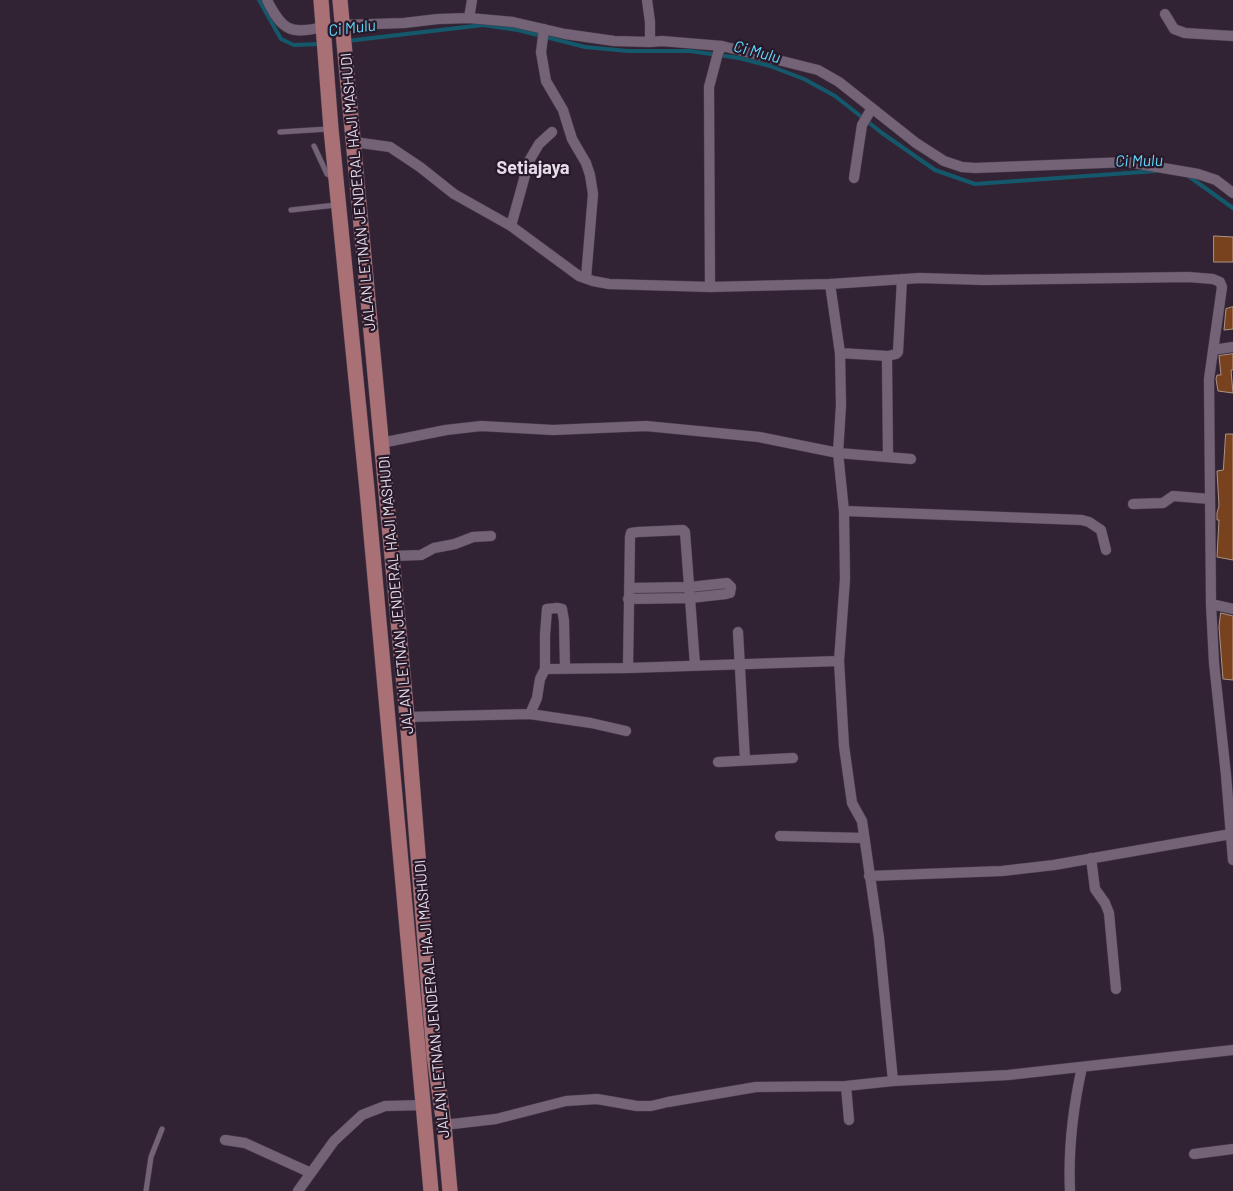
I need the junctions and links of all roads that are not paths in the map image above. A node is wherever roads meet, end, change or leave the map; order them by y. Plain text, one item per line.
1 (266, 0) edge
2 (321, 0) edge
3 (340, 0) edge
4 (472, 0) edge
5 (647, 0) edge
6 (1165, 14) dead end
7 (469, 18) junction
8 (650, 22) junction
9 (342, 27) junction
10 (323, 29) junction
11 (543, 35) junction
12 (1233, 36) edge
13 (662, 41) junction
14 (650, 42) junction
15 (720, 50) junction
16 (867, 117) junction
17 (332, 129) junction
18 (280, 132) dead end
19 (552, 132) dead end
20 (354, 142) junction
21 (314, 146) dead end
22 (336, 177) junction
23 (854, 178) dead end
24 (1233, 193) edge
25 (339, 205) junction
26 (291, 210) dead end
27 (511, 226) junction
28 (586, 278) junction
29 (902, 279) junction
30 (830, 284) junction
31 (710, 287) junction
32 (1232, 347) edge
33 (1213, 350) junction
34 (840, 353) junction
35 (888, 356) junction
36 (382, 443) junction
37 (838, 453) junction
38 (888, 457) junction
39 (910, 459) dead end
40 (1210, 498) junction
41 (1133, 504) dead end
42 (844, 511) junction
43 (491, 536) dead end
44 (1106, 550) dead end
45 (392, 556) junction
46 (690, 587) junction
47 (630, 588) junction
48 (690, 598) junction
49 (628, 600) junction
50 (1210, 604) junction
51 (1233, 609) edge
52 (738, 632) dead end
53 (839, 661) junction
54 (740, 664) junction
55 (694, 665) junction
56 (565, 668) junction
57 (628, 668) junction
58 (545, 669) junction
59 (530, 714) junction
60 (407, 717) junction
61 (626, 731) dead end
62 (1228, 749) edge
63 (793, 758) dead end
64 (745, 760) junction
65 (718, 762) dead end
66 (1231, 834) junction
67 (780, 836) dead end
68 (864, 838) junction
69 (1091, 858) junction
70 (1233, 860) edge
71 (869, 876) junction
72 (1116, 989) dead end
73 (1233, 1050) edge
74 (1082, 1067) junction
75 (893, 1082) junction
76 (846, 1086) junction
77 (424, 1105) junction
78 (849, 1120) dead end
79 (444, 1125) junction
80 (162, 1129) dead end
81 (225, 1140) dead end
82 (1233, 1149) edge
83 (1194, 1154) dead end
84 (311, 1173) junction
85 (146, 1191) edge
86 (298, 1191) edge
87 (430, 1191) edge
88 (450, 1191) edge
89 (1070, 1191) edge

1 - 10 street
2 - 10 main road, JALAN LETNAN JENDERAL HAJI MASHUDI
3 - 9 main road, JALAN LETNAN JENDERAL HAJI MASHUDI
4 - 7 street
5 - 8 street
6 - 12 street
7 - 9 street
7 - 11 street
8 - 13 street
8 - 14 street
9 - 20 main road, JALAN LETNAN JENDERAL HAJI MASHUDI
10 - 17 main road, JALAN LETNAN JENDERAL HAJI MASHUDI
11 - 14 street
11 - 28 street
13 - 14 street
13 - 15 street
15 - 16 street
15 - 31 street
16 - 23 street
16 - 24 street
17 - 18 lane
17 - 22 main road, JALAN LETNAN JENDERAL HAJI MASHUDI
19 - 27 street
20 - 27 street
20 - 36 main road, JALAN LETNAN JENDERAL HAJI MASHUDI
21 - 22 lane
22 - 25 main road, JALAN LETNAN JENDERAL HAJI MASHUDI
25 - 26 lane
25 - 77 main road, JALAN LETNAN JENDERAL HAJI MASHUDI
27 - 28 street
28 - 31 street
29 - 30 street
29 - 33 street
29 - 35 street
30 - 31 street
30 - 34 street
32 - 33 street
33 - 40 street
34 - 35 street
34 - 37 street
35 - 38 street
36 - 37 street
36 - 45 main road, JALAN LETNAN JENDERAL HAJI MASHUDI
37 - 38 street
37 - 42 street
38 - 39 street
40 - 41 street
40 - 50 street
42 - 44 street
42 - 53 street
43 - 45 street
45 - 60 main road, JALAN LETNAN JENDERAL HAJI MASHUDI
46 - 47 street
46 - 47 street
46 - 48 street
46 - 48 street
47 - 49 street
48 - 49 street
48 - 55 street
49 - 57 street
50 - 51 street
50 - 62 street
52 - 54 street
53 - 54 street
53 - 68 street
54 - 55 street
54 - 64 street
55 - 57 street
56 - 57 street
56 - 58 street
56 - 58 street
58 - 59 street
59 - 60 street
59 - 61 street
60 - 79 main road, JALAN LETNAN JENDERAL HAJI MASHUDI
62 - 66 street
63 - 64 street
64 - 65 street
66 - 69 street
66 - 70 street
67 - 68 street
68 - 71 street
69 - 71 street
69 - 72 street
71 - 75 street
73 - 74 street
74 - 75 street
74 - 89 street
75 - 76 street
76 - 78 street
76 - 79 street
77 - 84 street
77 - 87 main road, JALAN LETNAN JENDERAL HAJI MASHUDI
79 - 88 main road, JALAN LETNAN JENDERAL HAJI MASHUDI
80 - 85 lane
81 - 84 street
82 - 83 street
84 - 86 street

